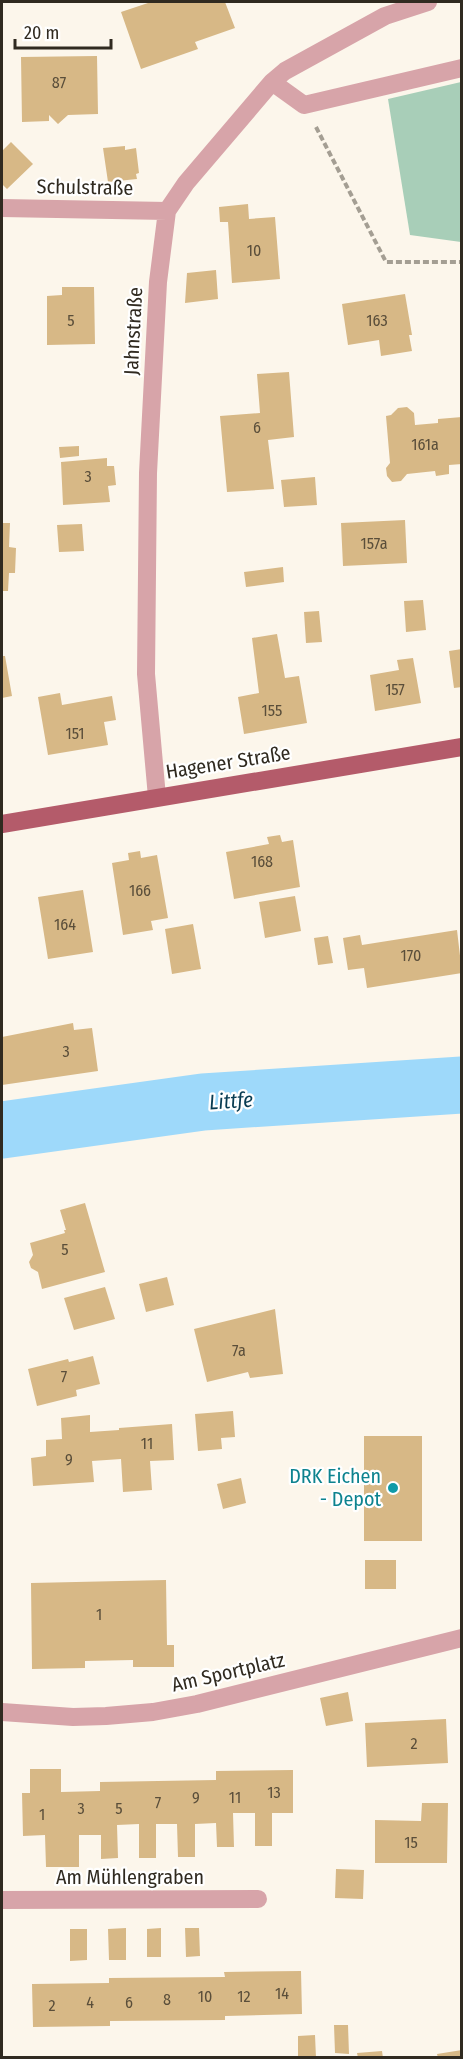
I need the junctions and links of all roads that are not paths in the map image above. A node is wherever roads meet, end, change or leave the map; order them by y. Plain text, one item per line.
1 (428, 2) edge
2 (462, 68) edge
3 (272, 82) junction
4 (2, 208) edge
5 (167, 211) junction
6 (462, 747) edge
7 (157, 797) junction
8 (2, 824) edge
9 (462, 1638) edge
10 (2, 1712) edge
11 (2, 1899) edge
12 (258, 1899) dead end

1 - 3 street, Jahnstraße
2 - 3 street
3 - 5 street, Jahnstraße
4 - 5 street, Schulstraße
5 - 7 street, Jahnstraße
6 - 7 main road, Hagener Straße
7 - 8 main road, Hagener Straße
9 - 10 street, Am Sportplatz
11 - 12 street, Am Mühlengraben

